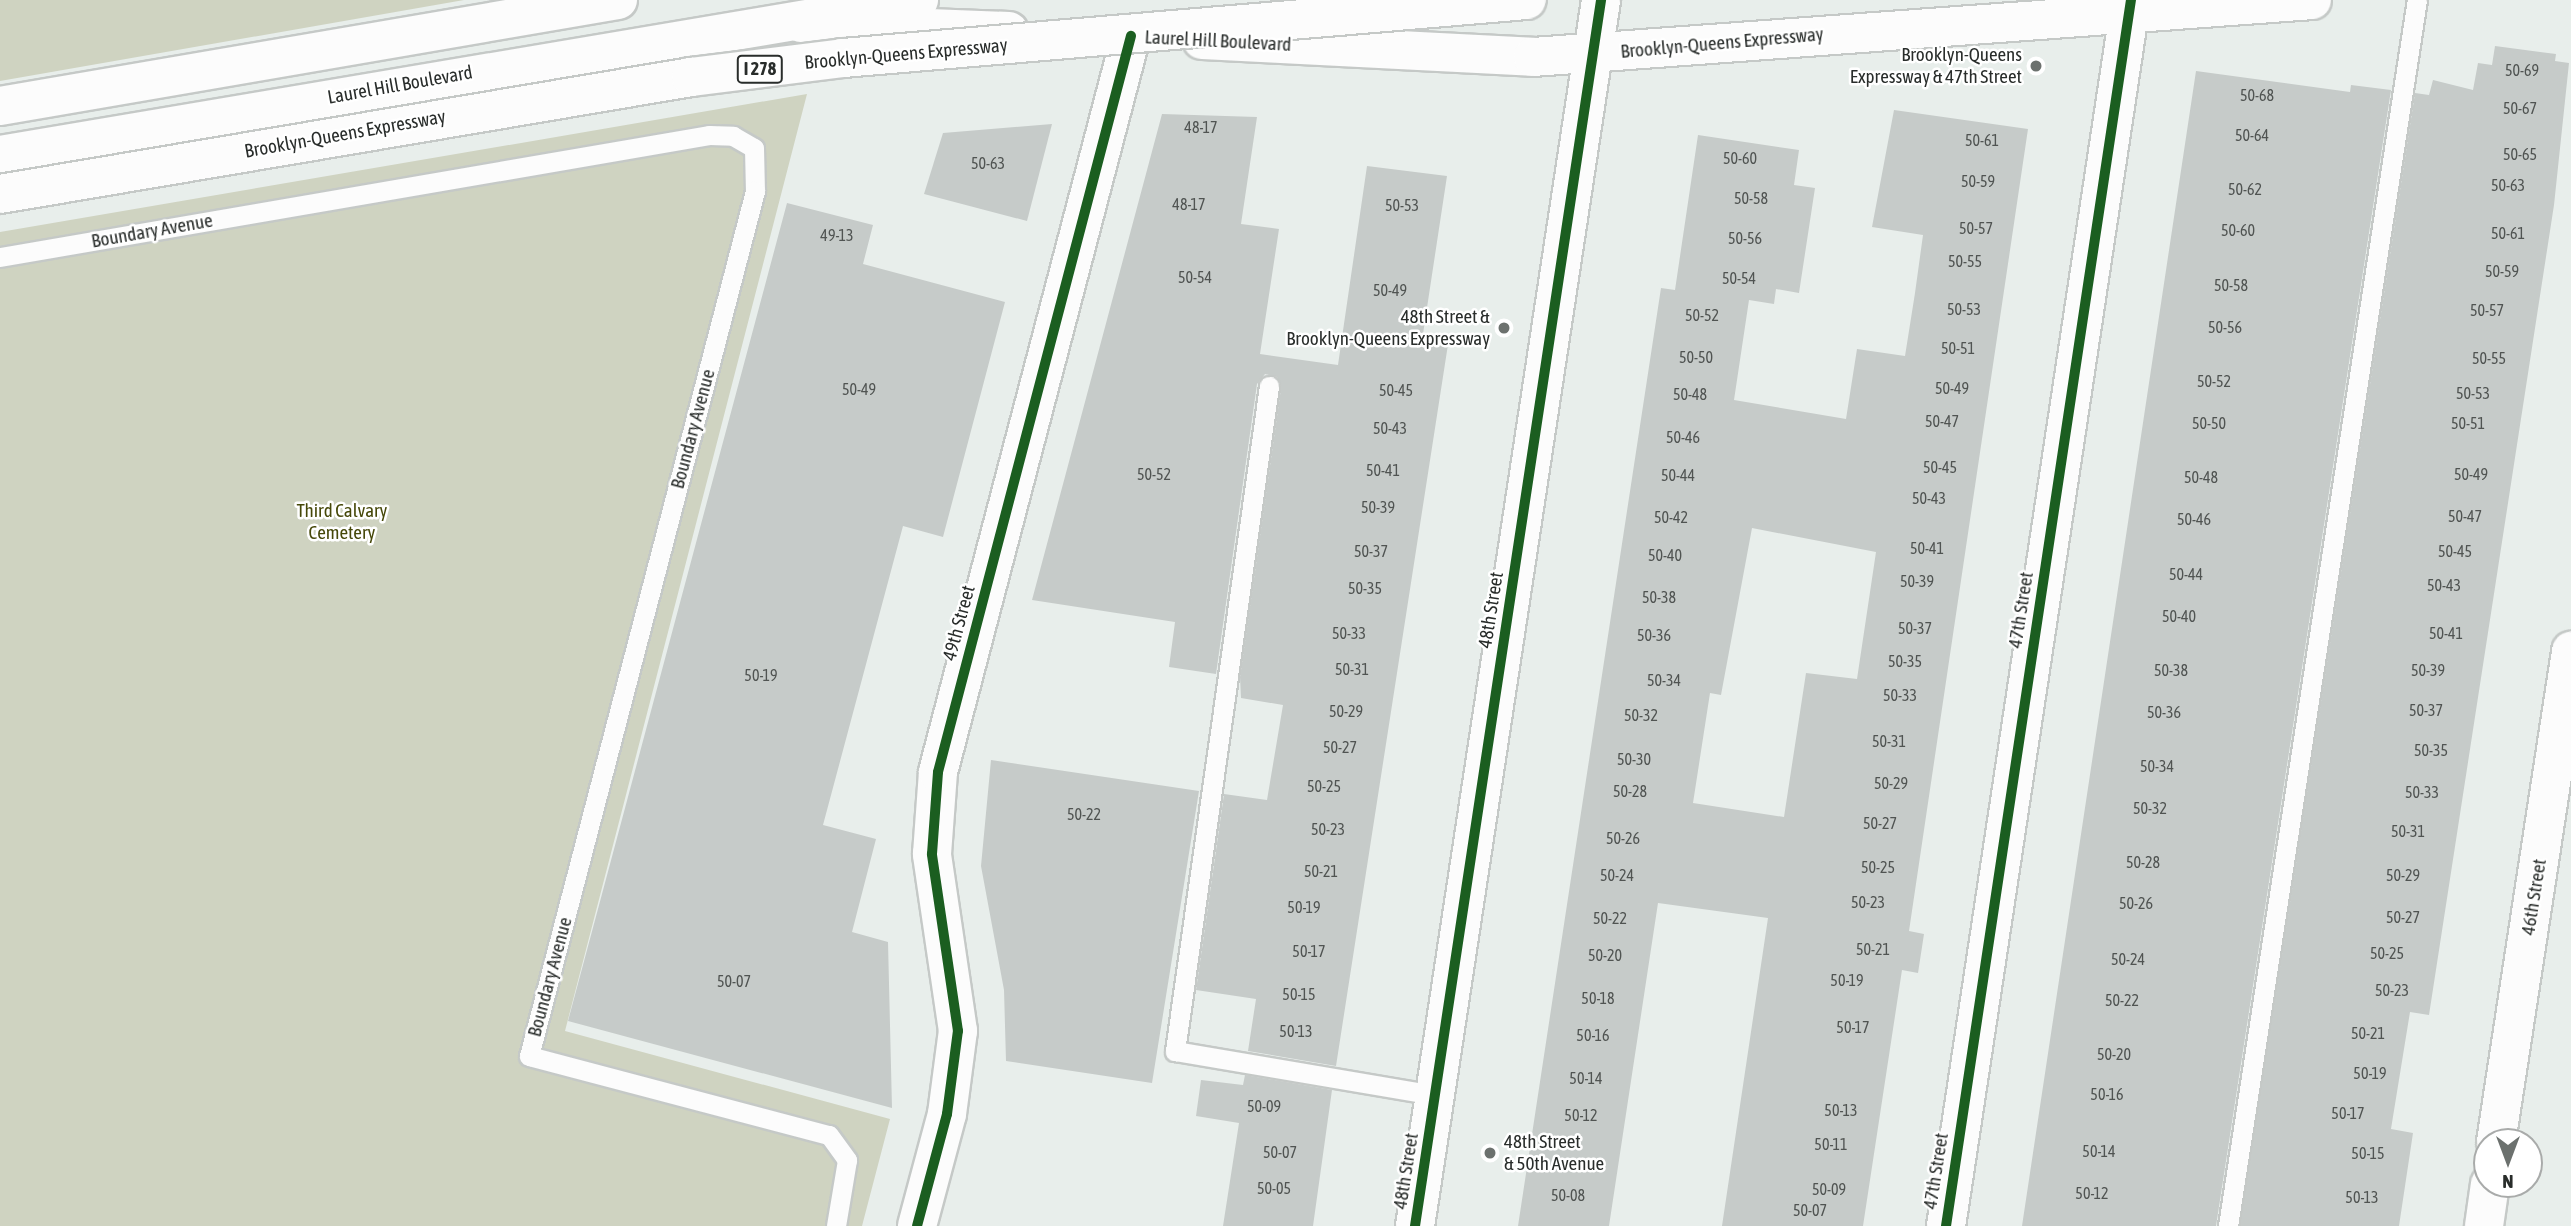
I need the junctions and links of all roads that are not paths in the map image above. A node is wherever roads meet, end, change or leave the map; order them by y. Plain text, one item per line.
1 (618, 0) edge
2 (919, 0) edge
3 (1527, 0) edge
4 (1601, 0) edge
5 (2312, 0) edge
6 (2417, 0) edge
7 (2130, 6) edge
8 (801, 23) junction
9 (1131, 36) junction
10 (1593, 53) junction
11 (0, 106) edge
12 (0, 155) edge
13 (0, 194) edge
14 (0, 257) edge
15 (1269, 386) dead end
16 (2571, 652) edge
17 (1436, 1095) junction
18 (2498, 1128) edge
19 (2488, 1198) edge
20 (836, 1226) edge
21 (917, 1226) edge
22 (1415, 1226) edge
23 (1946, 1226) edge
24 (2228, 1226) edge
25 (2484, 1226) edge

1 - 11 main road
2 - 8 main road, Laurel Hill Boulevard
3 - 13 main road, Brooklyn-Queens Expressway / I 278, bridge
4 - 10 main road, 48th Street
5 - 7 main road, Brooklyn-Queens Expressway
6 - 24 lane
7 - 10 main road, Brooklyn-Queens Expressway
7 - 23 main road, 47th Street
8 - 9 main road, Laurel Hill Boulevard
8 - 12 main road, Laurel Hill Boulevard
9 - 10 main road, Laurel Hill Boulevard
9 - 21 main road, 49th Street
10 - 17 main road, 48th Street
14 - 20 lane, Boundary Avenue
15 - 17 lane
16 - 18 main road, 46th Street
17 - 22 main road, 48th Street
19 - 25 main road

